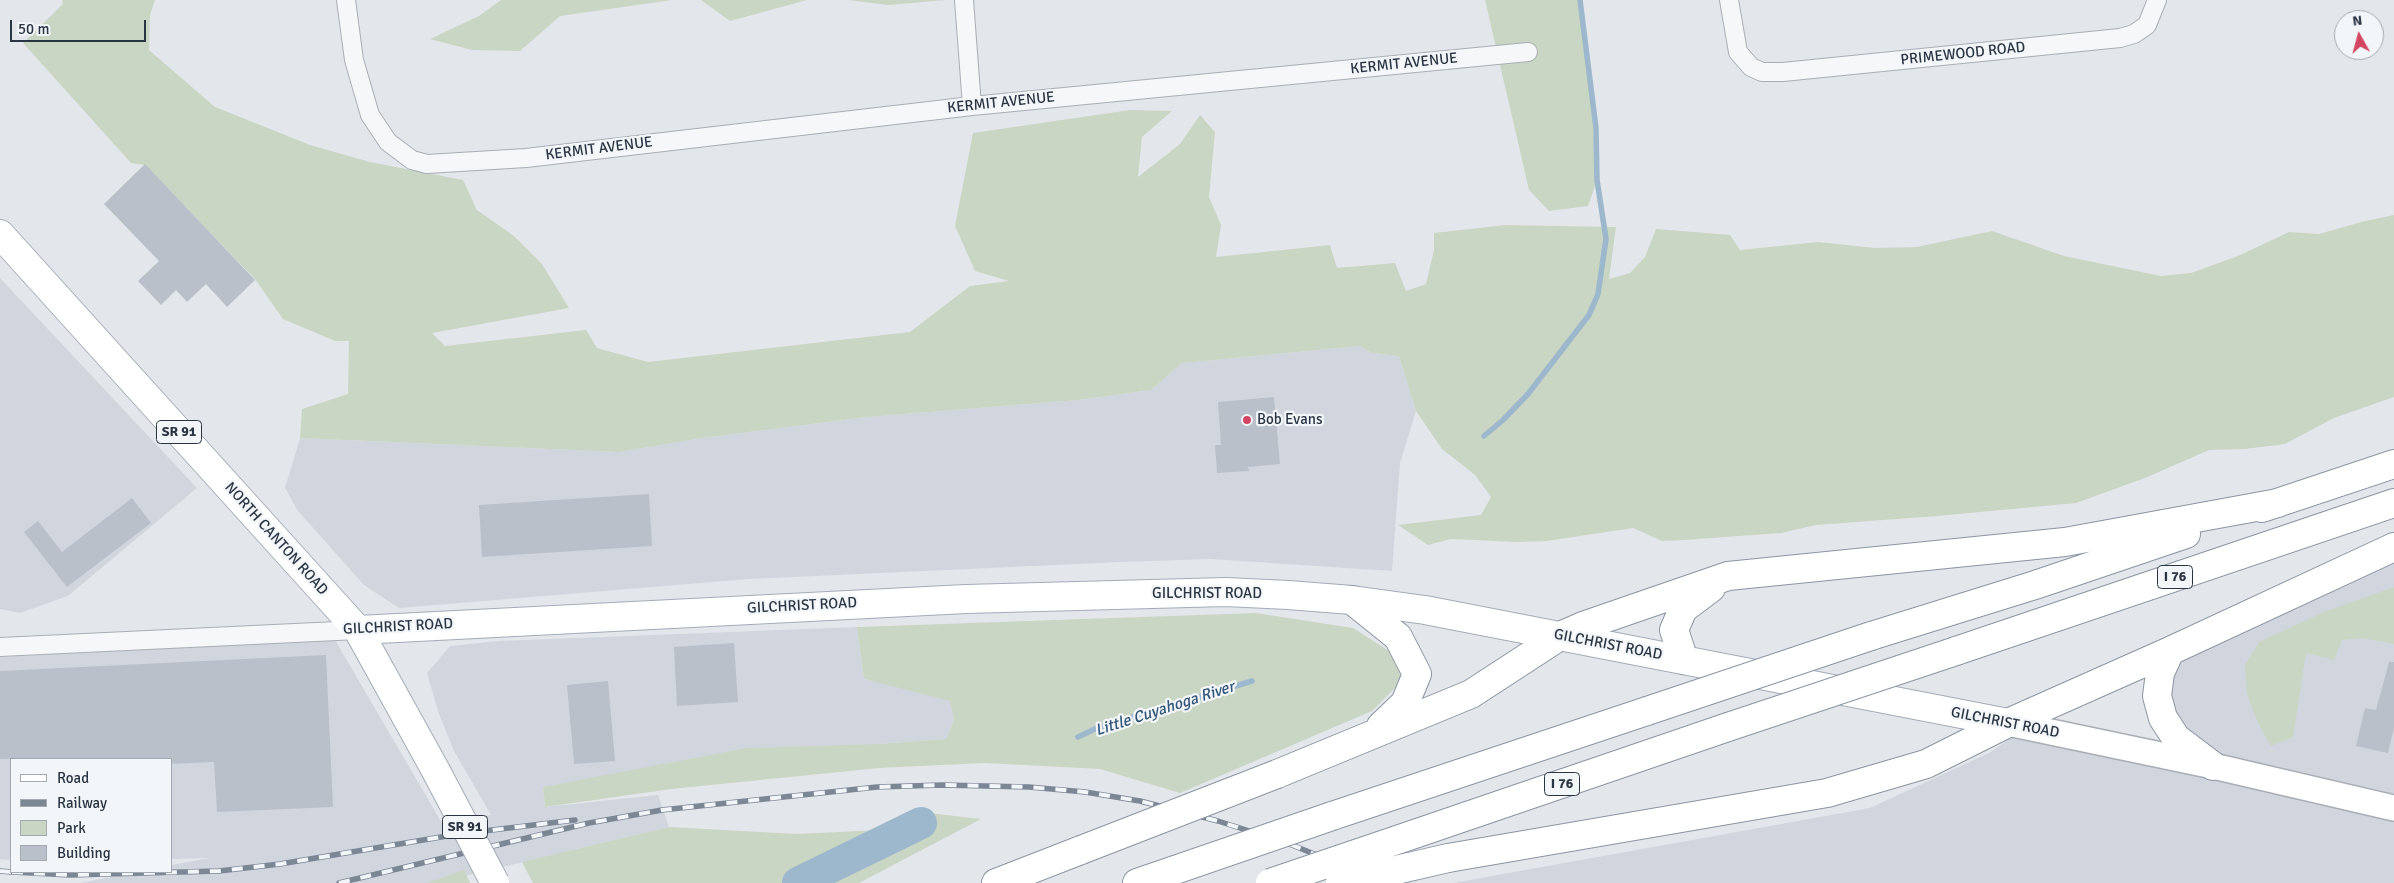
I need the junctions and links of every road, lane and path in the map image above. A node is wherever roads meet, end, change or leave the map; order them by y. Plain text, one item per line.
1 (346, 0) edge
2 (964, 0) edge
3 (1729, 0) edge
4 (2157, 0) edge
5 (1528, 52) dead end
6 (972, 106) junction
7 (0, 234) edge
8 (2394, 464) edge
9 (2278, 503) junction
10 (2394, 503) edge
11 (2394, 547) edge
12 (1728, 576) junction
13 (1352, 600) junction
14 (358, 630) junction
15 (1560, 636) junction
16 (0, 647) edge
17 (2170, 651) junction
18 (1684, 660) junction
19 (2008, 723) junction
20 (1365, 738) junction
21 (2214, 766) junction
22 (2394, 808) edge
23 (495, 883) edge
24 (996, 883) edge
25 (1138, 883) edge
26 (1270, 883) edge
27 (1340, 883) edge

1 - 6 street, KERMIT AVENUE
2 - 6 street
3 - 4 street, PRIMEWOOD ROAD
5 - 6 street, KERMIT AVENUE
7 - 14 main road, NORTH CANTON ROAD / SR 91
8 - 9 main road, I 76
9 - 12 main road
9 - 25 main road, I 76, bridge
10 - 26 main road, I 76, bridge
11 - 17 main road
12 - 15 main road
12 - 18 main road
13 - 14 main road, GILCHRIST ROAD
13 - 15 main road, GILCHRIST ROAD
13 - 20 main road
14 - 16 street, GILCHRIST ROAD
14 - 23 main road, NORTH CANTON ROAD / SR 91, bridge
15 - 18 main road, GILCHRIST ROAD
15 - 20 main road
17 - 19 main road
17 - 21 main road
18 - 19 main road, GILCHRIST ROAD
19 - 21 main road, GILCHRIST ROAD
19 - 27 main road, bridge
20 - 24 main road, bridge
21 - 22 main road, GILCHRIST ROAD

